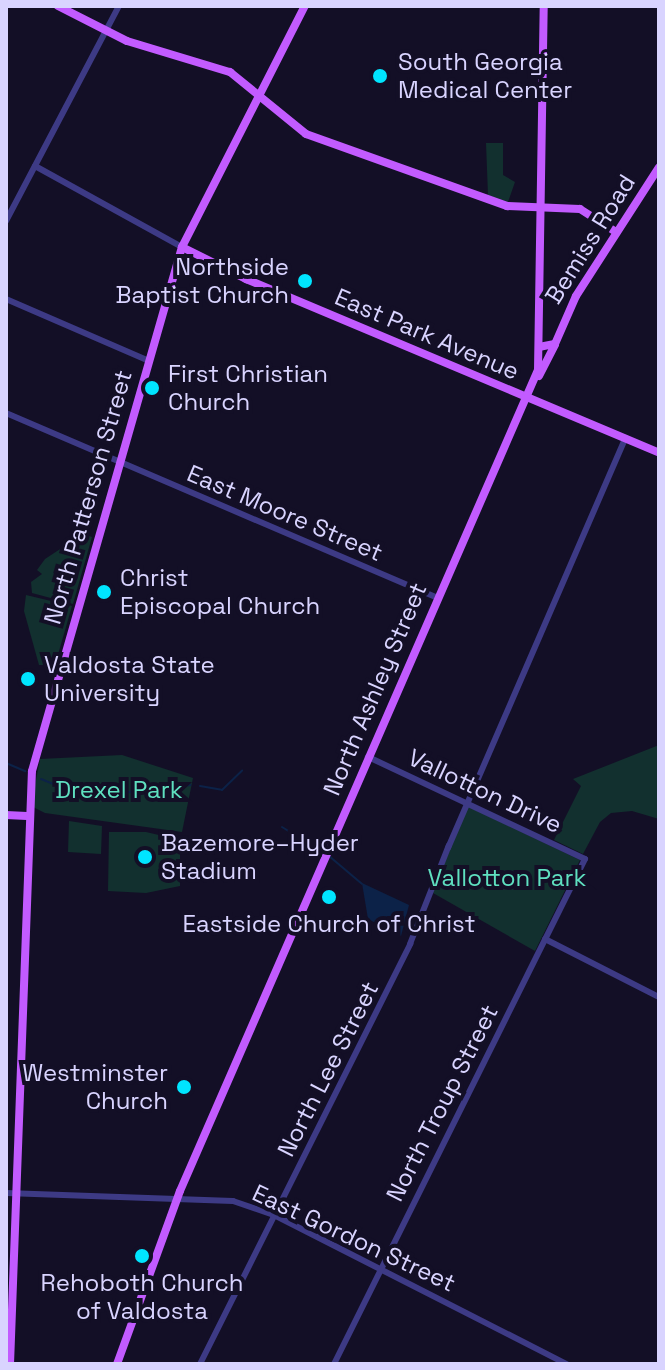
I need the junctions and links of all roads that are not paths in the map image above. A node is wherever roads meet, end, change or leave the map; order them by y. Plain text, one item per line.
1 (58, 6) edge
2 (119, 6) edge
3 (305, 6) edge
4 (544, 6) edge
5 (106, 32) junction
6 (259, 95) junction
7 (271, 108) junction
8 (250, 113) junction
9 (35, 166) junction
10 (659, 167) edge
11 (541, 206) junction
12 (627, 217) junction
13 (6, 221) edge
14 (602, 222) junction
15 (616, 232) junction
16 (182, 247) junction
17 (6, 299) edge
18 (557, 333) junction
19 (555, 344) junction
20 (539, 347) junction
21 (149, 361) junction
22 (533, 383) junction
23 (527, 398) junction
24 (6, 413) edge
25 (625, 438) junction
26 (659, 453) edge
27 (120, 461) junction
28 (436, 597) junction
29 (368, 757) junction
30 (466, 801) junction
31 (6, 815) edge
32 (27, 816) junction
33 (585, 859) joint
34 (545, 939) junction
35 (659, 997) edge
36 (11, 1194) edge
37 (177, 1198) junction
38 (274, 1215) junction
39 (379, 1267) junction
40 (10, 1364) edge
41 (117, 1364) edge
42 (200, 1364) edge
43 (334, 1364) edge
44 (567, 1364) edge

1 - 5 main road
2 - 5 street
3 - 6 main road, North Patterson Street
4 - 11 main road, North Ashley Street
5 - 6 main road
5 - 9 street
6 - 7 main road
6 - 8 main road, North Patterson Street
7 - 8 main road
7 - 11 main road
8 - 16 main road, North Patterson Street
9 - 13 street
9 - 16 street
10 - 12 main road, Bemiss Road
11 - 14 main road
11 - 20 main road, North Ashley Street
12 - 14 main road
12 - 15 main road, Bemiss Road
14 - 15 main road
15 - 18 main road, Bemiss Road
16 - 21 main road, North Patterson Street
16 - 23 main road, East Park Avenue
17 - 21 street
18 - 19 main road, Bemiss Road
18 - 20 main road, Bemiss Road
19 - 20 main road, Bemiss Road
19 - 22 main road, Bemiss Road
20 - 22 main road, North Ashley Street
21 - 27 main road, North Patterson Street
22 - 23 main road, North Ashley Street
23 - 25 main road, East Park Avenue
23 - 28 main road, North Ashley Street
24 - 27 street, East Moore Street
25 - 26 main road, East Park Avenue
25 - 30 street, North Lee Street
27 - 28 street, East Moore Street
27 - 32 main road, North Patterson Street
28 - 29 main road, North Ashley Street
29 - 30 street, Vallotton Drive
29 - 37 main road, North Ashley Street
30 - 33 street, Vallotton Drive
30 - 38 street, North Lee Street
31 - 32 main road
32 - 36 main road, North Patterson Street
33 - 34 street, North Troup Street
34 - 35 street
34 - 39 street, North Troup Street
36 - 37 street, East Gordon Street
36 - 40 main road, North Patterson Street
37 - 38 street, East Gordon Street
37 - 41 main road, North Ashley Street
38 - 39 street, East Gordon Street
38 - 42 street, North Lee Street
39 - 43 street, North Troup Street
39 - 44 street, East Gordon Street

